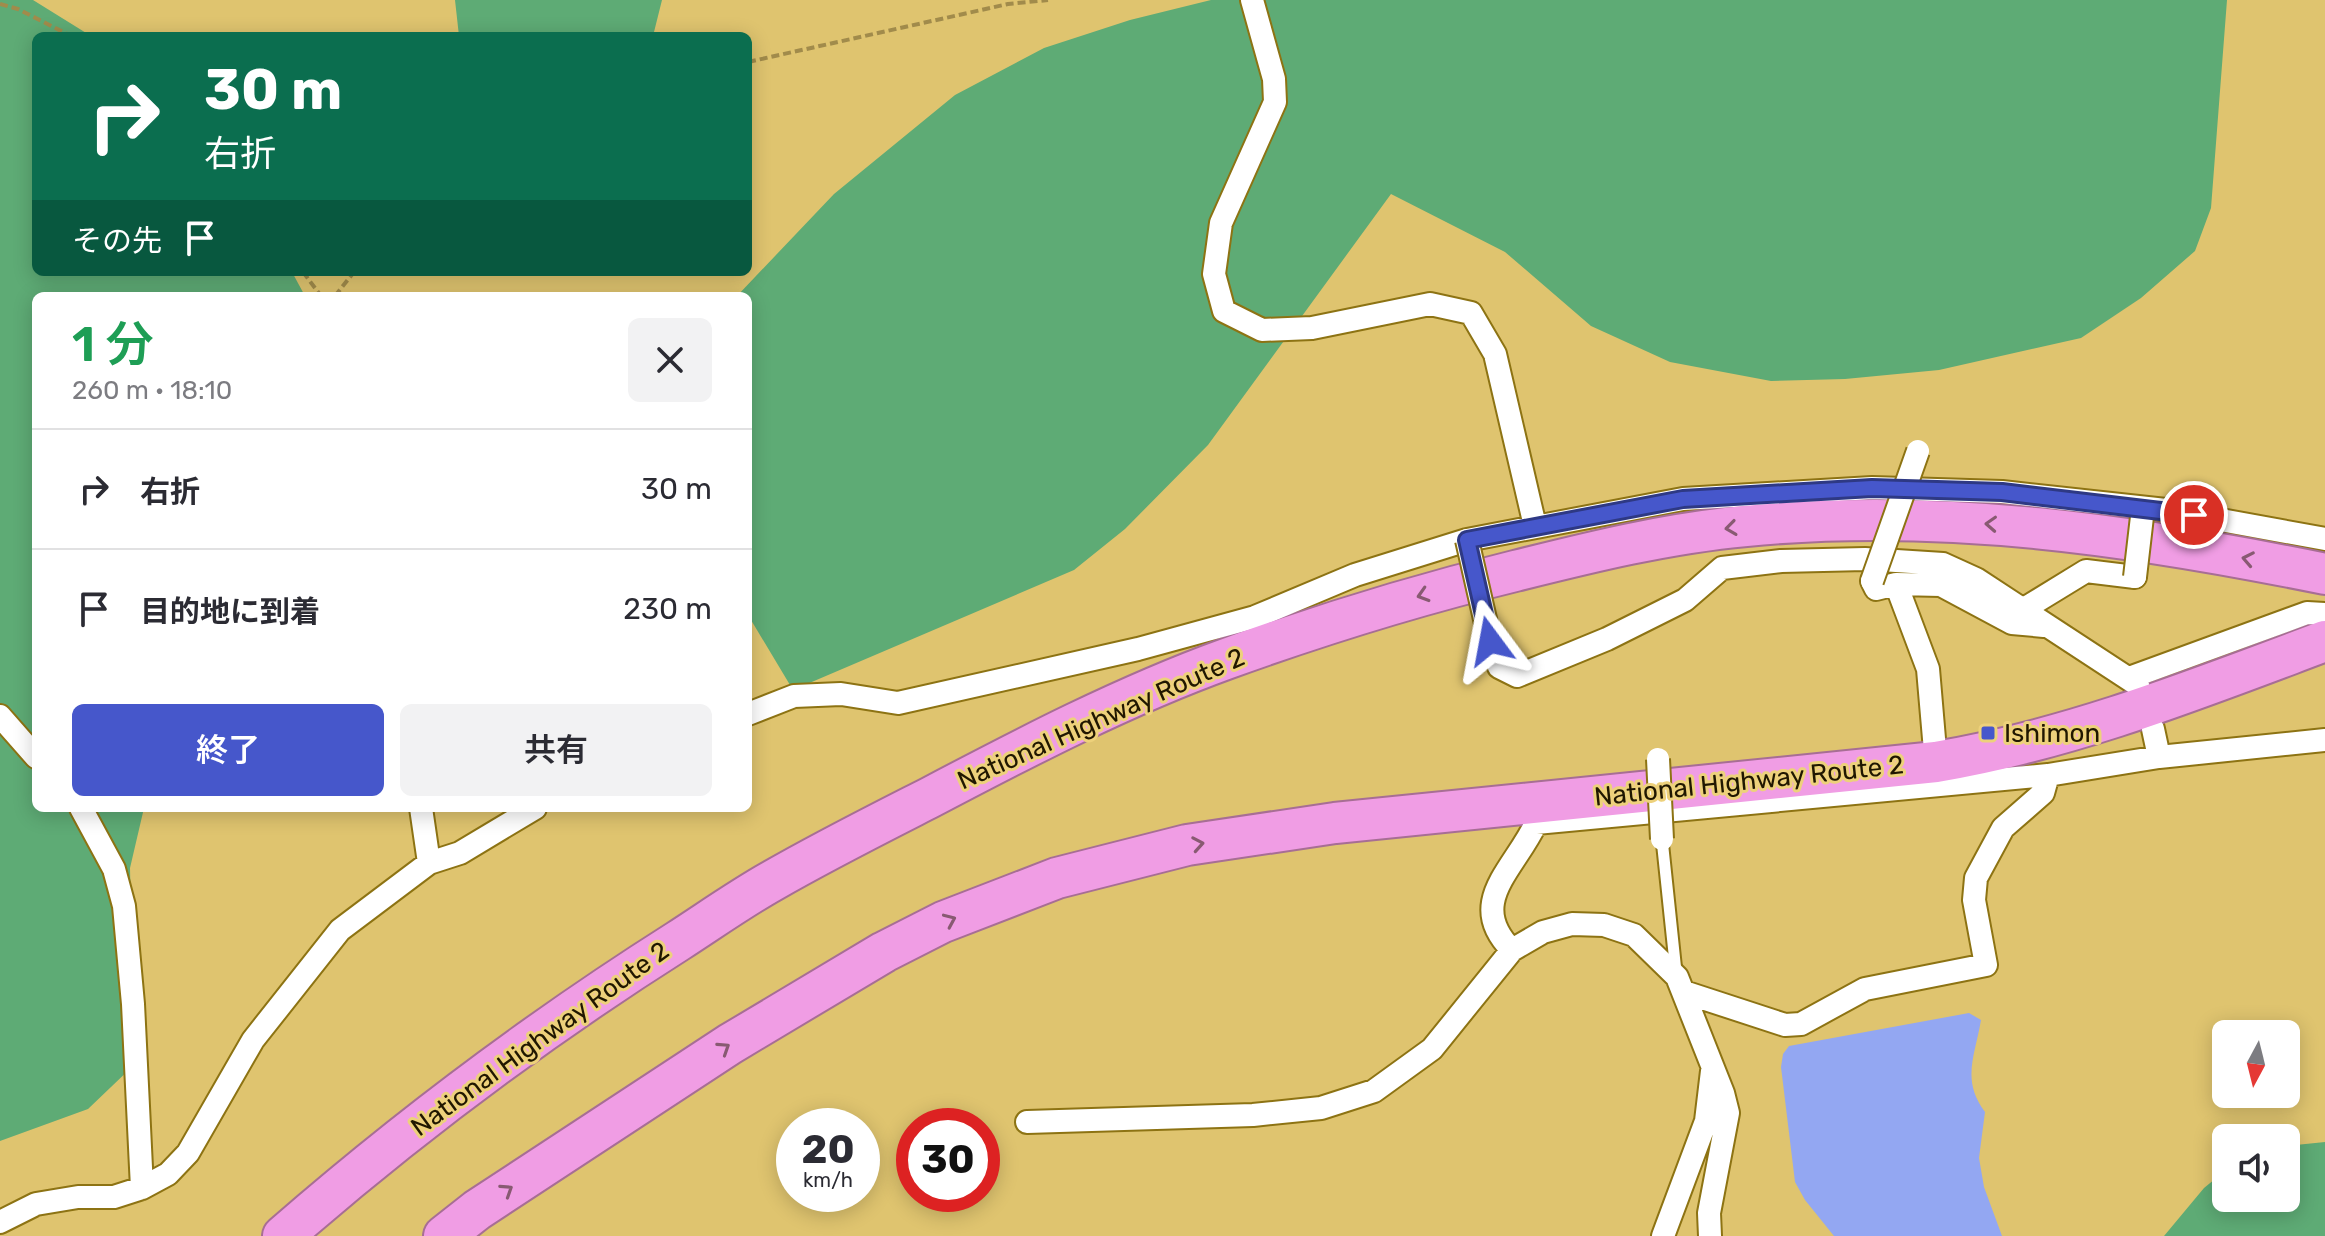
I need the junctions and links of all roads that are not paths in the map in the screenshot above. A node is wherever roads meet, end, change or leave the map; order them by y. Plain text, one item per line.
1 (1252, 0) edge
2 (1918, 451) dead end
3 (2143, 508) junction
4 (1535, 526) junction
5 (2325, 539) edge
6 (1467, 540) junction
7 (2325, 574) edge
8 (1896, 584) junction
9 (2024, 609) junction
10 (2325, 614) edge
11 (2044, 626) junction
12 (2325, 641) edge
13 (752, 712) edge
14 (0, 716) edge
15 (2153, 729) dead end
16 (2325, 740) edge
17 (32, 752) edge
18 (2159, 757) junction
19 (1658, 759) dead end
20 (1936, 762) junction
21 (2048, 775) junction
22 (83, 812) edge
23 (422, 812) edge
24 (528, 812) edge
25 (1662, 839) joint
26 (429, 863) junction
27 (1512, 950) junction
28 (1681, 985) junction
29 (1712, 1070) junction
30 (1027, 1122) dead end
31 (142, 1188) junction
32 (0, 1222) edge
33 (283, 1236) edge
34 (444, 1236) edge
35 (1663, 1236) edge
36 (1710, 1236) edge

1 - 4 street
2 - 8 street, bridge
3 - 4 street
3 - 5 street
3 - 9 street, bridge
4 - 6 street
6 - 9 street, bridge
6 - 13 street
7 -> 33 highway, National Highway Route 2
8 - 11 street
8 - 20 street
9 - 11 street
10 - 11 street
12 - 20 highway, National Highway Route 2
14 - 17 street
15 - 18 street
16 - 18 street
18 - 21 street
19 - 25 street, bridge
34 -> 20 highway, National Highway Route 2
21 - 27 street
21 - 28 street
22 - 31 street
23 - 26 street
24 - 26 street
25 - 28 lane
26 - 31 street
27 - 28 street
27 - 30 street
28 - 29 street
29 - 35 street
29 - 36 street
31 - 32 street

